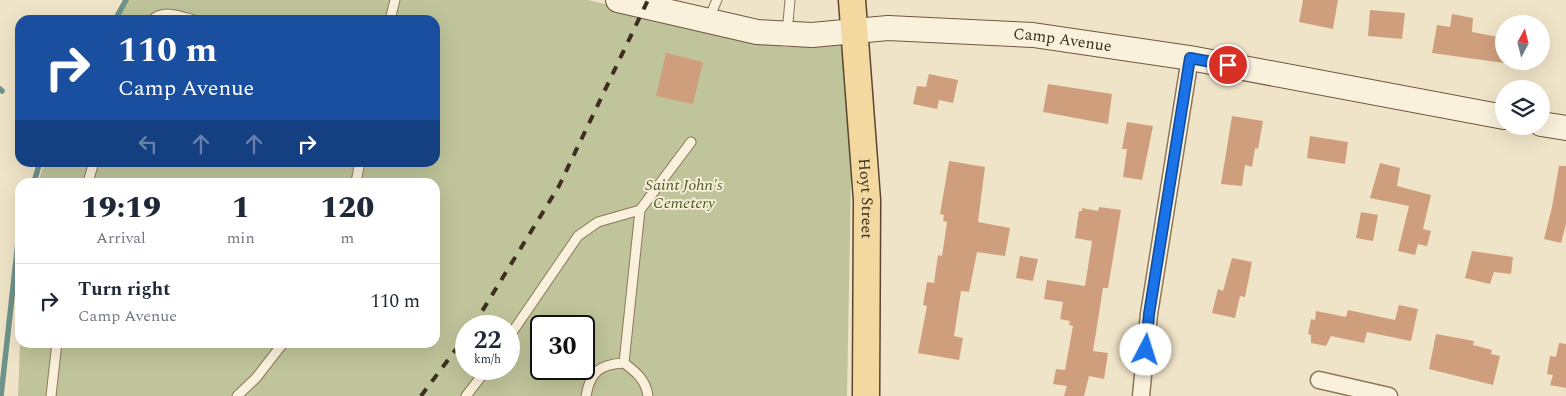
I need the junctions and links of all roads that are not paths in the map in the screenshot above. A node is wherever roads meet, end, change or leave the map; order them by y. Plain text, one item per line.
1 (394, 0) edge
2 (618, 0) edge
3 (790, 0) edge
4 (852, 0) edge
5 (713, 11) edge
6 (158, 15) edge
7 (176, 15) edge
8 (391, 15) edge
9 (853, 30) junction
10 (787, 34) junction
11 (1190, 58) junction
12 (1495, 115) edge
13 (1550, 125) edge
14 (1566, 128) edge
15 (691, 142) dead end
16 (640, 210) junction
17 (520, 321) edge
18 (56, 348) edge
19 (279, 348) edge
20 (624, 363) junction
21 (481, 380) edge
22 (1319, 380) dead end
23 (475, 392) edge
24 (51, 396) edge
25 (237, 396) edge
26 (466, 396) edge
27 (586, 396) edge
28 (648, 396) edge
29 (866, 396) edge
30 (1141, 396) edge
31 (1389, 396) edge

1 - 8 lane
2 - 5 street, Camp Avenue
3 - 10 lane
4 - 9 main road, Hoyt Street
5 - 10 street, Camp Avenue
6 - 7 lane
9 - 10 street, Camp Avenue
9 - 11 street, Camp Avenue
9 - 29 main road, Hoyt Street
11 - 12 street, Camp Avenue
11 - 30 street
13 - 14 street
15 - 16 lane
16 - 17 lane
16 - 20 lane
18 - 24 lane
19 - 25 lane
20 - 27 lane
20 - 28 lane
21 - 23 lane
22 - 31 street
23 - 26 lane

